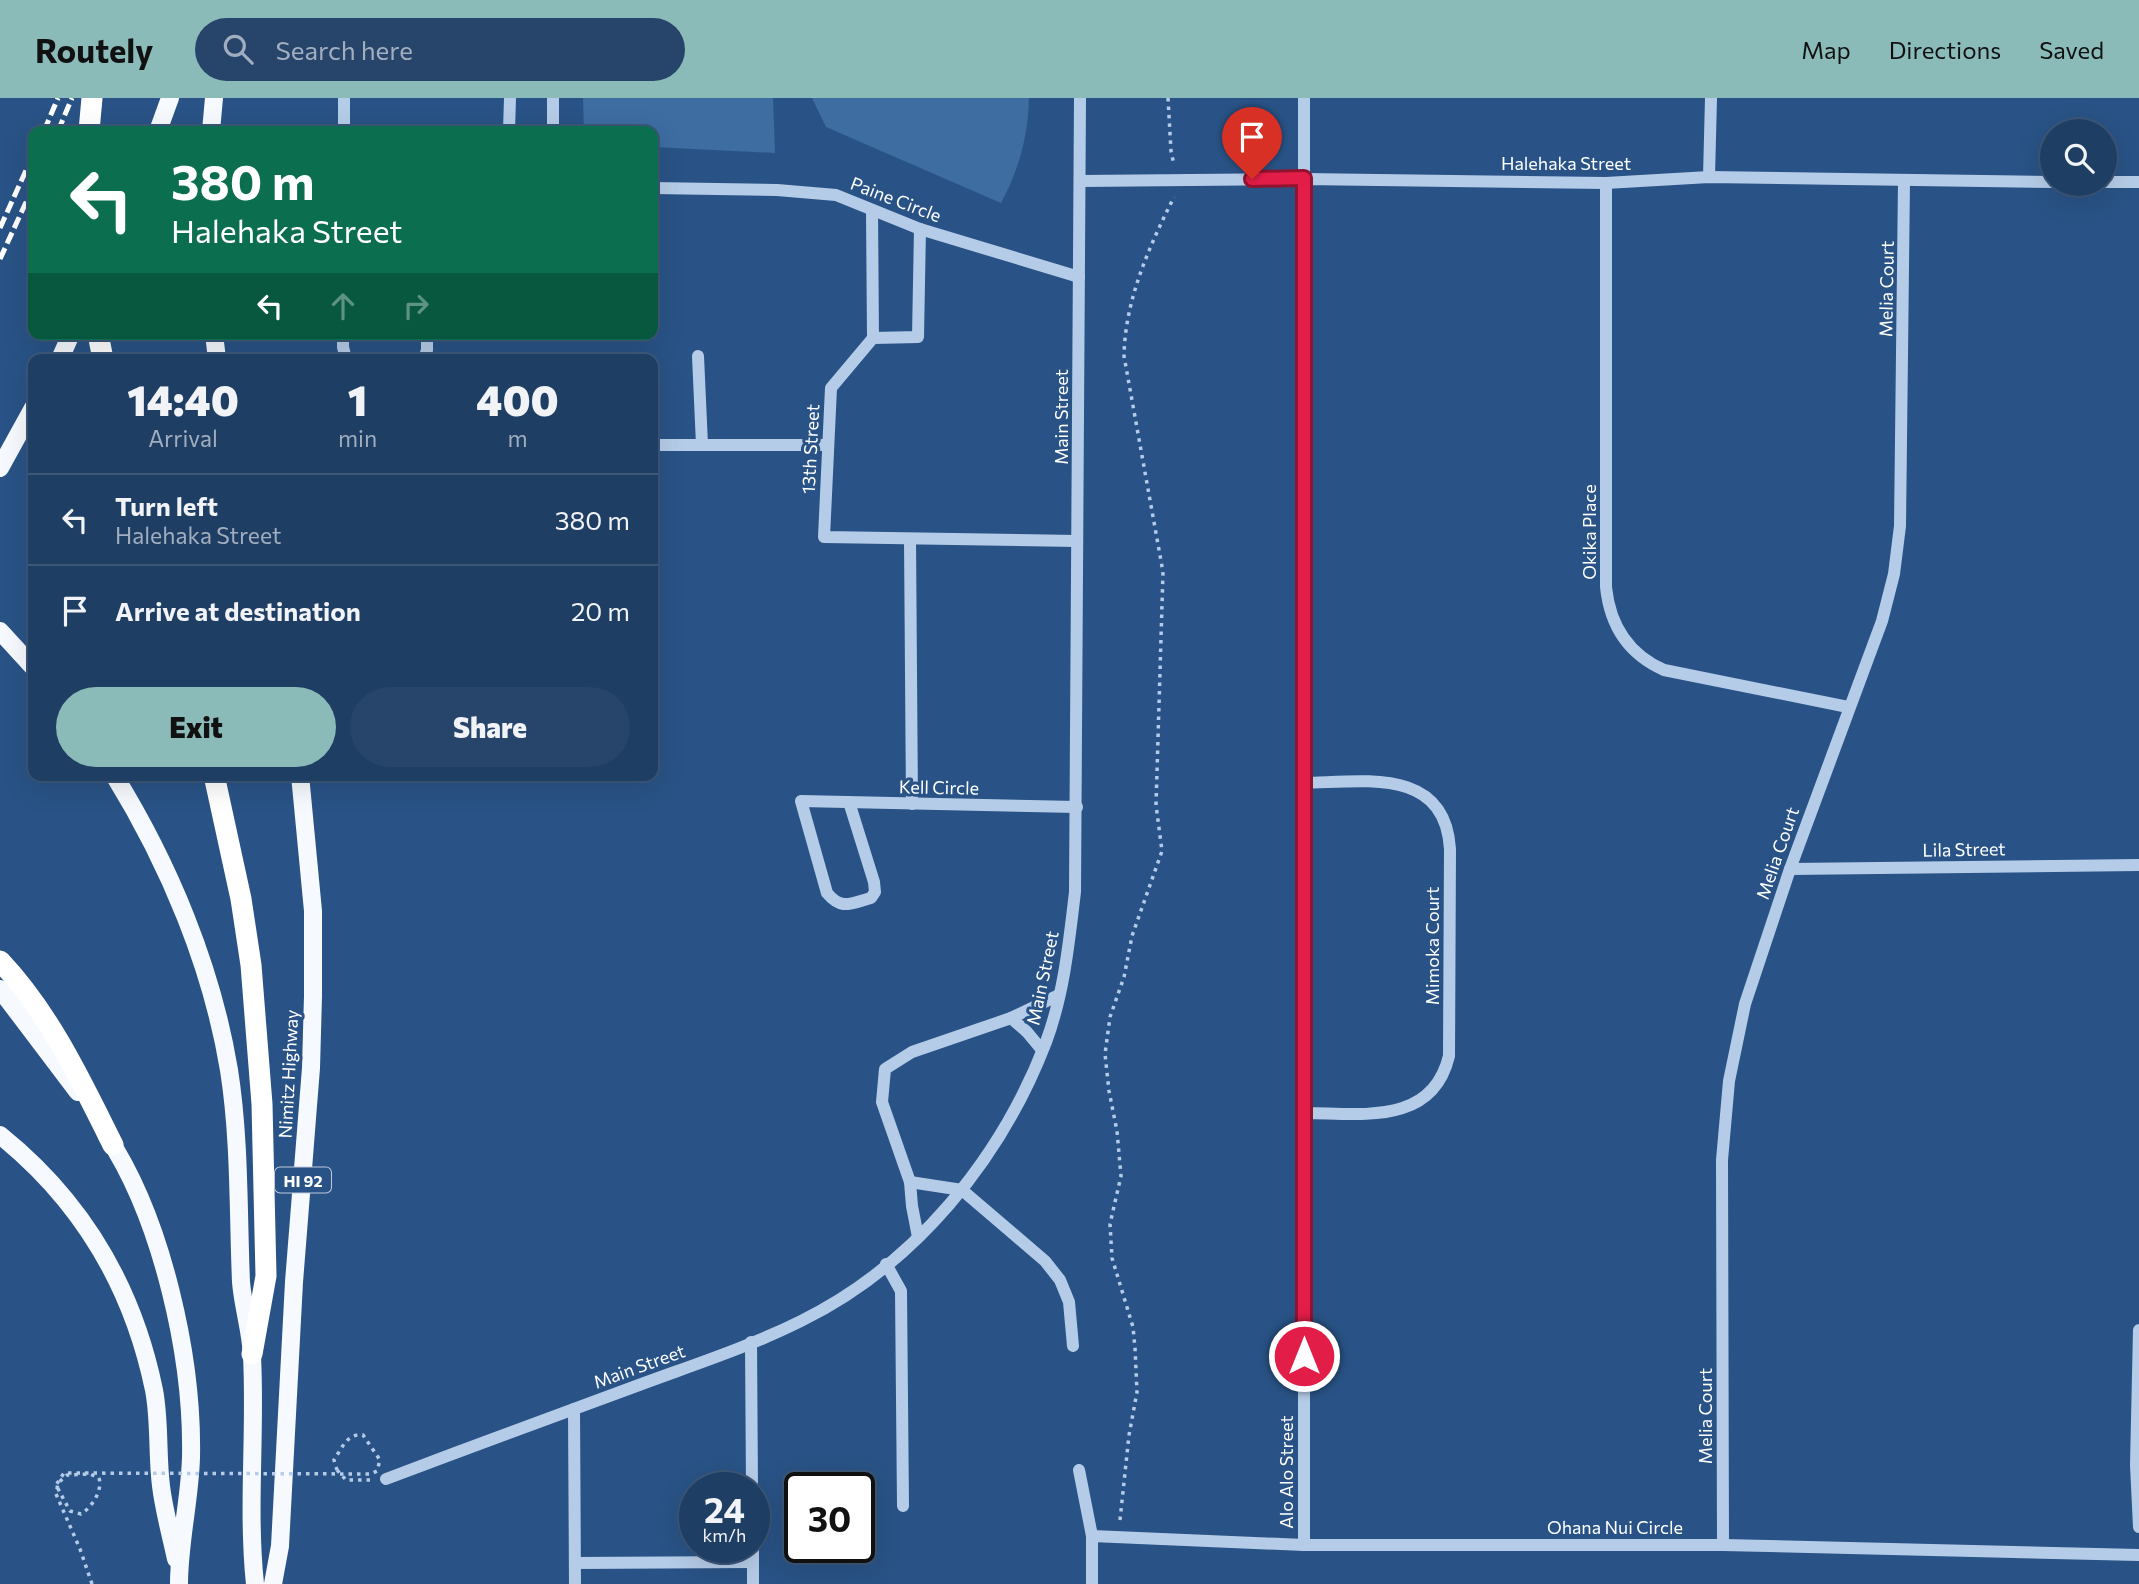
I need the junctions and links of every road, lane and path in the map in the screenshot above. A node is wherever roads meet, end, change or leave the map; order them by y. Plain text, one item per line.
1 (92, 98) edge
2 (170, 98) edge
3 (214, 98) edge
4 (344, 98) edge
5 (510, 98) edge
6 (553, 98) edge
7 (1080, 98) edge
8 (1168, 98) edge
9 (1304, 98) edge
10 (1711, 98) edge
11 (89, 126) edge
12 (160, 126) edge
13 (211, 126) edge
14 (344, 126) edge
15 (509, 126) edge
16 (553, 126) edge
17 (1709, 177) junction
18 (1304, 178) junction
19 (1175, 179) junction
20 (1080, 181) junction
21 (1904, 181) junction
22 (2040, 182) edge
23 (2117, 182) edge
24 (2139, 182) edge
25 (1606, 183) junction
26 (658, 188) edge
27 (872, 210) junction
28 (920, 229) junction
29 (1079, 277) junction
30 (873, 338) junction
31 (698, 356) dead end
32 (28, 417) edge
33 (658, 445) edge
34 (702, 445) junction
35 (828, 445) junction
36 (0, 468) edge
37 (910, 539) junction
38 (1077, 541) junction
39 (0, 631) edge
40 (28, 661) edge
41 (1848, 707) junction
42 (118, 781) edge
43 (215, 781) edge
44 (301, 781) edge
45 (1304, 783) junction
46 (849, 802) junction
47 (912, 804) junction
48 (1077, 807) junction
49 (2139, 865) edge
50 (1790, 869) junction
51 (0, 961) edge
52 (0, 989) edge
53 (1059, 995) junction
54 (1011, 1018) junction
55 (1042, 1050) junction
56 (1304, 1113) junction
57 (0, 1135) edge
58 (113, 1145) junction
59 (910, 1182) junction
60 (962, 1190) junction
61 (918, 1237) junction
62 (886, 1264) junction
63 (2139, 1330) edge
64 (751, 1342) junction
65 (1073, 1346) dead end
66 (252, 1354) junction
67 (574, 1409) junction
68 (1079, 1470) dead end
69 (752, 1472) edge
70 (386, 1479) joint
71 (903, 1506) dead end
72 (1120, 1520) dead end
73 (2139, 1527) edge
74 (1092, 1536) junction
75 (1304, 1545) junction
76 (1723, 1545) junction
77 (2139, 1555) edge
78 (679, 1562) edge
79 (575, 1563) junction
80 (753, 1563) edge
81 (179, 1580) edge
82 (92, 1584) edge
83 (255, 1584) edge
84 (272, 1584) edge
85 (575, 1584) edge
86 (753, 1584) edge
87 (1092, 1584) edge

1 - 11 highway
2 - 12 main road
3 - 13 main road
4 - 14 street
5 - 15 street
6 - 16 street
7 - 20 street, Main Street
8 - 19 path
9 - 18 street, Alo Alo Street
10 - 17 street
17 - 21 street, Halehaka Street
17 - 25 street, Halehaka Street
18 - 19 street, Halehaka Street
18 - 25 street, Halehaka Street
18 - 45 street, Alo Alo Street
19 - 20 street, Halehaka Street
19 - 72 path
20 - 29 street, Main Street
21 - 22 street, Halehaka Street
21 - 41 street, Melia Court
23 - 24 street
25 - 41 street, Okika Place
26 - 27 street, Paine Circle
27 - 28 street, Paine Circle
27 - 30 street
28 - 29 street, Paine Circle
28 - 30 street
29 - 38 street, Main Street
30 - 35 street, 13th Street
31 - 34 street
32 - 36 main road
33 - 34 street
34 - 35 street
35 - 37 street, 13th Street
37 - 38 street
37 - 47 street
38 - 48 street, Main Street
39 - 40 main road
41 - 50 street, Melia Court
42 - 66 main road
43 - 66 highway
44 - 84 main road, Nimitz Highway / HI 92
45 - 56 street, Alo Alo Street
45 - 56 street, Mimoka Court
46 - 46 street, Kell Circle
46 - 47 street, Kell Circle
47 - 48 street, Kell Circle
48 - 53 street, Main Street
49 - 50 street, Lila Street
50 - 76 street, Melia Court
51 - 58 highway
52 - 58 main road
53 - 54 street
53 - 55 street, Main Street
54 - 55 street
54 - 59 street
55 - 60 street, Main Street
56 - 75 street, Alo Alo Street
57 - 81 main road
58 - 81 main road
59 - 60 street
59 - 61 street
60 - 61 street, Main Street
60 - 65 street
61 - 62 street, Main Street
62 - 64 street, Main Street
62 - 71 street
63 - 73 street
64 - 67 street, Main Street
64 - 69 street
66 - 83 main road
67 - 70 street, Main Street
67 - 79 street
68 - 74 street
70 - 82 path, bridge
74 - 75 street, Ohana Nui Circle
74 - 87 street
75 - 76 street, Ohana Nui Circle
76 - 77 street, Ohana Nui Circle
78 - 79 street
79 - 85 street
80 - 86 street

